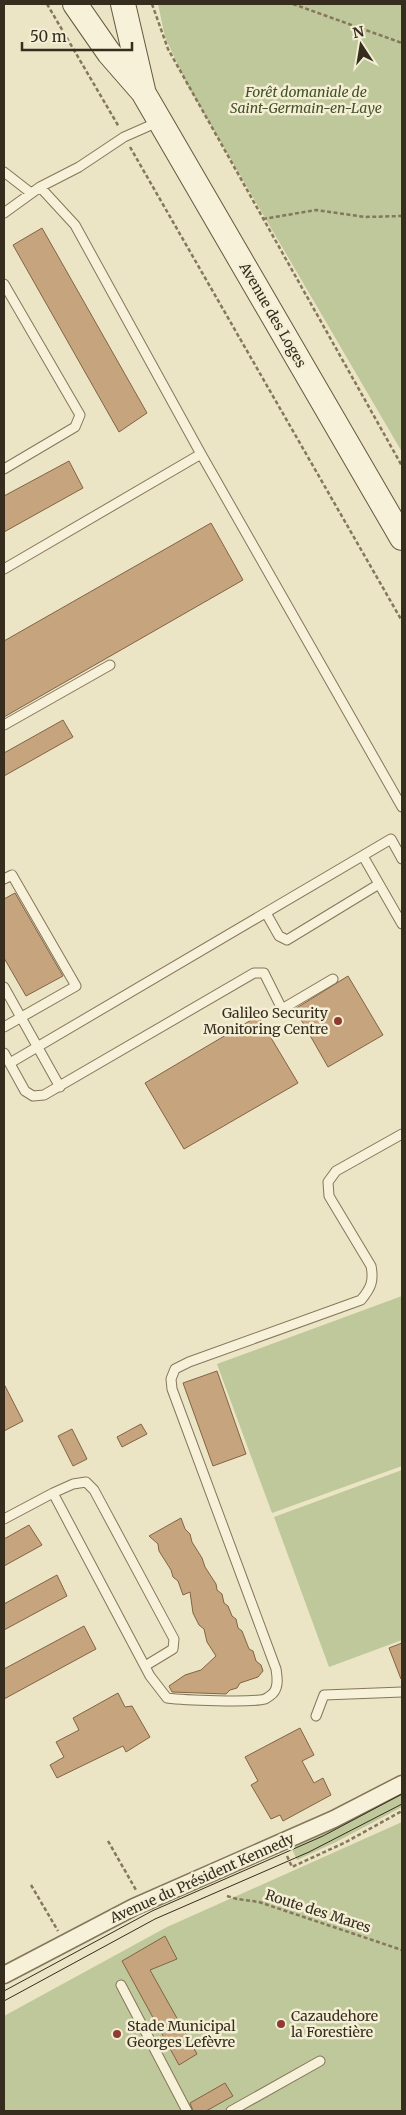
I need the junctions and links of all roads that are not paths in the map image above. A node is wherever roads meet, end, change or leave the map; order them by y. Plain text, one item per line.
1 (75, 4) edge
2 (124, 4) edge
3 (143, 92) junction
4 (160, 121) junction
5 (4, 172) edge
6 (40, 187) junction
7 (31, 193) junction
8 (4, 213) edge
9 (4, 284) edge
10 (201, 454) junction
11 (4, 469) edge
12 (402, 538) edge
13 (4, 569) edge
14 (110, 665) dead end
15 (4, 725) edge
16 (402, 806) edge
17 (362, 856) junction
18 (402, 859) edge
19 (4, 879) edge
20 (379, 884) junction
21 (266, 913) junction
22 (402, 924) edge
23 (333, 979) dead end
24 (4, 987) edge
25 (21, 1018) junction
26 (4, 1027) edge
27 (38, 1047) junction
28 (4, 1052) edge
29 (10, 1063) junction
30 (60, 1087) junction
31 (402, 1134) edge
32 (52, 1493) junction
33 (4, 1519) edge
34 (145, 1666) junction
35 (402, 1692) edge
36 (316, 1716) dead end
37 (402, 1784) edge
38 (4, 1975) edge
39 (121, 1985) dead end
40 (320, 2061) dead end
41 (187, 2111) edge
42 (231, 2111) edge

1 - 3 main road, Avenue des Loges
2 - 3 main road, Avenue des Loges
3 - 4 main road, Avenue des Loges
4 - 6 lane
4 - 12 main road, Avenue des Loges
5 - 7 lane
6 - 7 lane
6 - 10 lane
7 - 8 lane
9 - 11 lane
10 - 13 lane
10 - 16 lane
14 - 15 lane
17 - 18 lane
17 - 20 lane
17 - 21 lane
19 - 25 lane
20 - 21 lane
20 - 22 lane
21 - 27 lane
23 - 30 lane
24 - 25 lane
25 - 26 lane
25 - 27 lane
27 - 29 lane
27 - 30 lane
28 - 29 lane
29 - 30 lane
31 - 34 lane
32 - 33 lane
32 - 34 lane
32 - 34 lane
35 - 36 lane
37 - 38 street, Avenue du Président Kennedy
39 - 41 lane
40 - 42 lane

